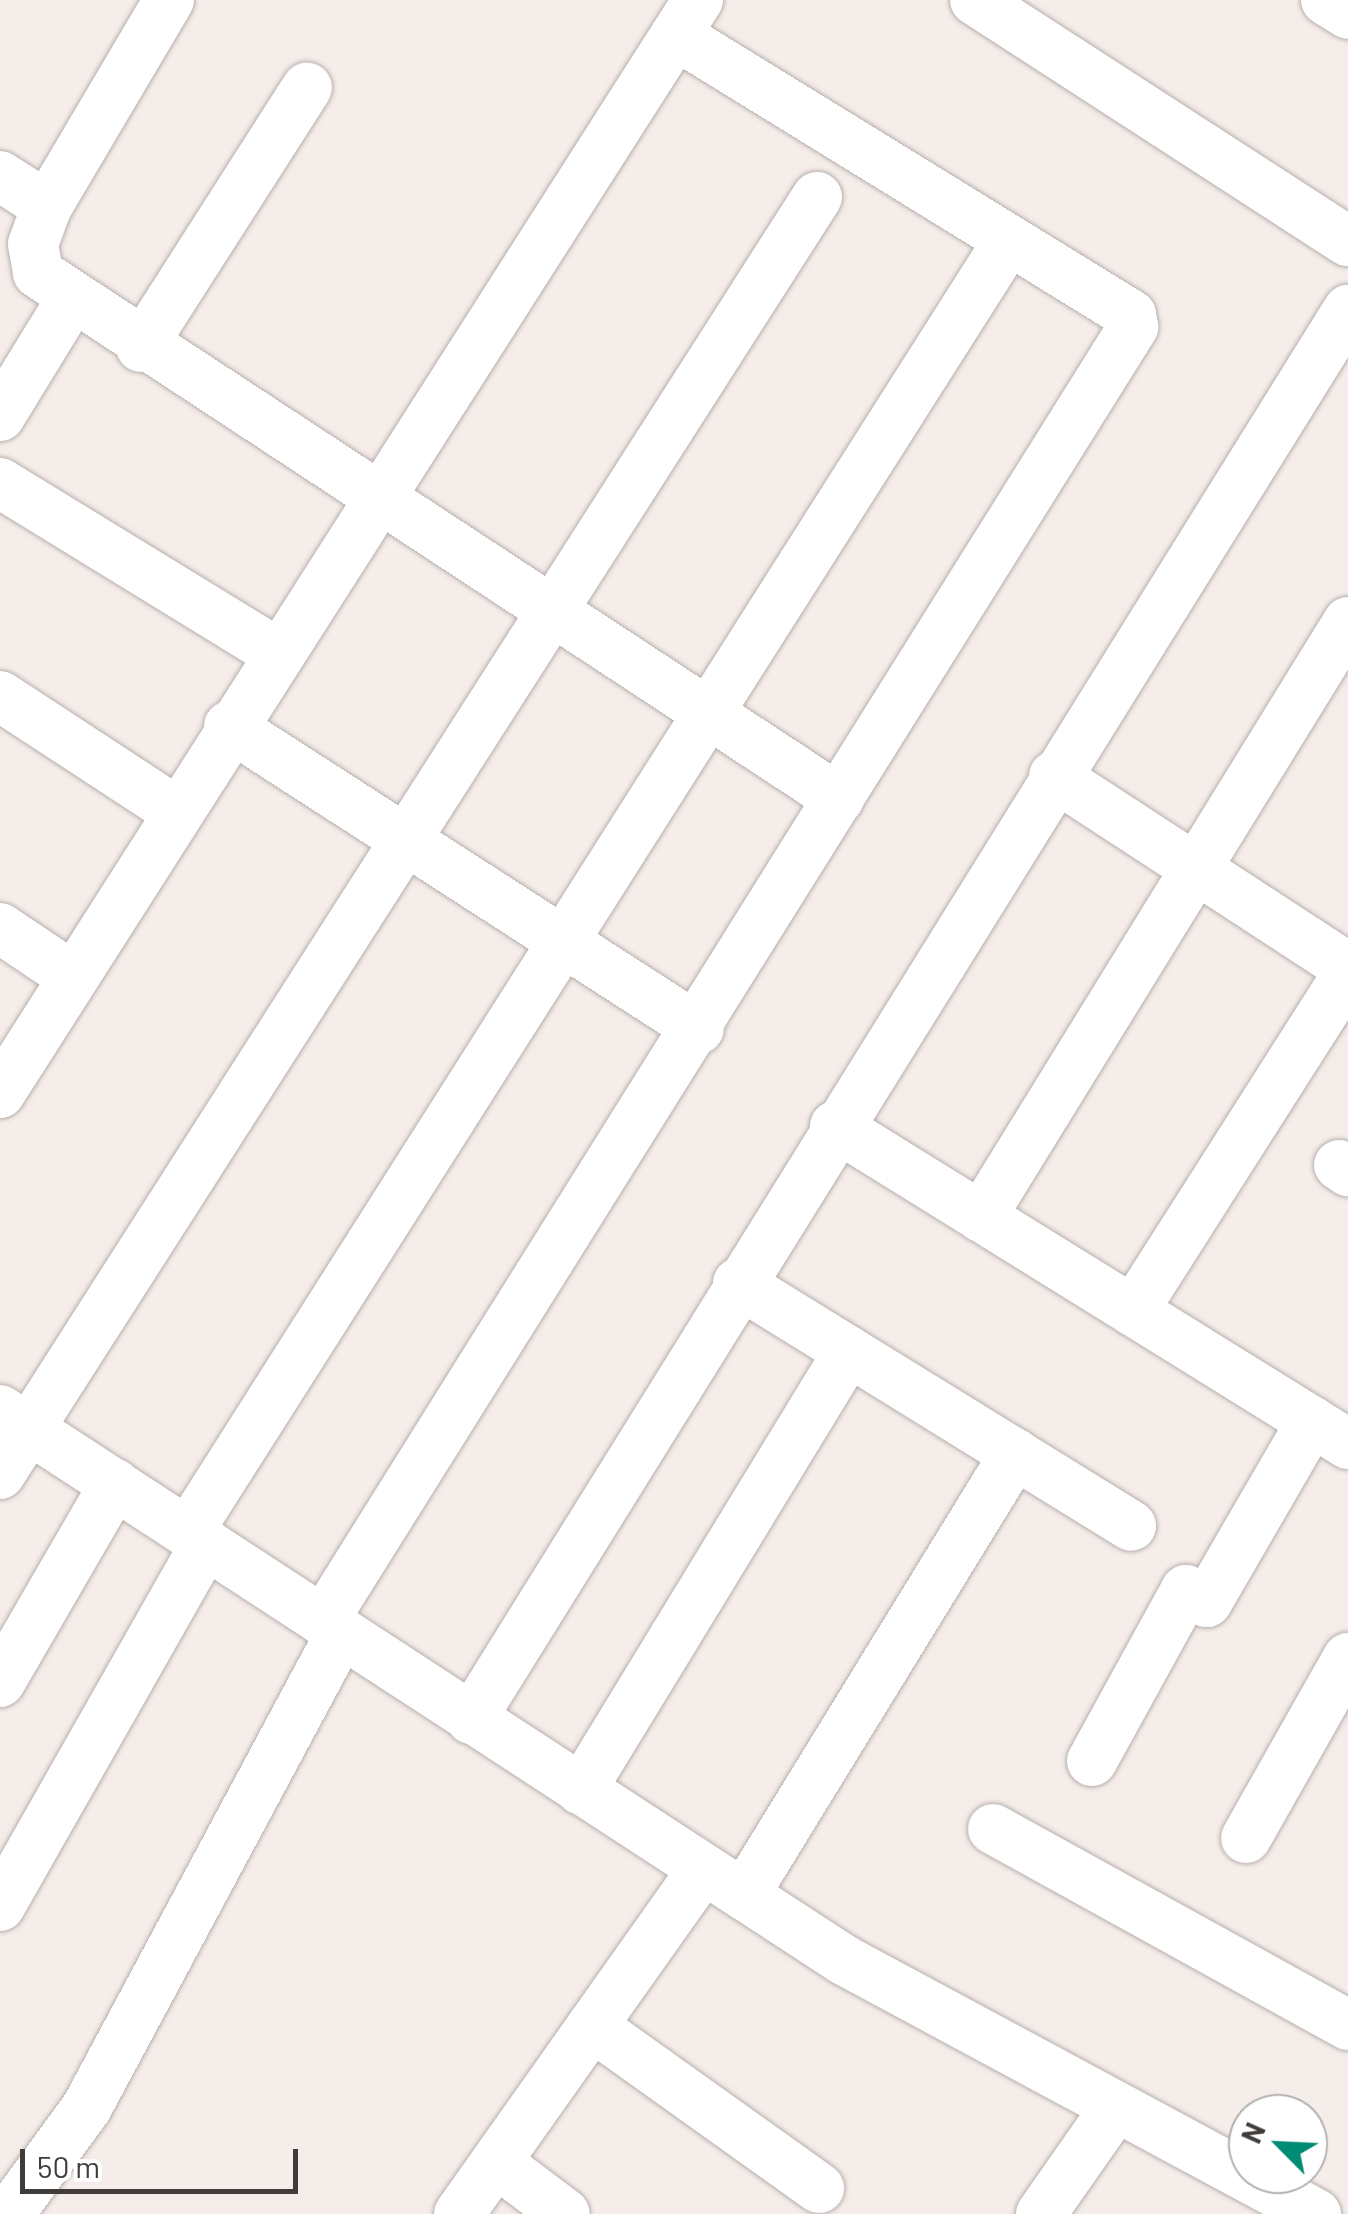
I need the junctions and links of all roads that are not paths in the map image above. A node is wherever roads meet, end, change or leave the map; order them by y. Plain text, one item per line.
1 (169, 0) edge
2 (975, 0) edge
3 (1326, 0) edge
4 (1348, 14) edge
5 (687, 18) edge
6 (307, 87) dead end
7 (0, 176) edge
8 (817, 198) dead end
9 (47, 206) junction
10 (1348, 241) edge
11 (1007, 242) junction
12 (72, 300) junction
13 (1348, 310) edge
14 (141, 348) junction
15 (0, 416) edge
16 (0, 483) edge
17 (374, 497) junction
18 (549, 610) junction
19 (1348, 622) edge
20 (277, 653) junction
21 (0, 696) edge
22 (712, 716) junction
23 (229, 726) junction
24 (1054, 776) junction
25 (839, 799) junction
26 (177, 812) junction
27 (402, 838) junction
28 (1196, 869) junction
29 (0, 928) edge
30 (565, 942) junction
31 (1348, 971) edge
32 (73, 977) junction
33 (699, 1029) junction
34 (0, 1093) edge
35 (834, 1126) junction
36 (982, 1217) junction
37 (738, 1283) junction
38 (1134, 1311) junction
39 (849, 1351) junction
40 (14, 1419) edge
41 (1330, 1432) edge
42 (1015, 1454) junction
43 (0, 1474) edge
44 (114, 1484) junction
45 (1130, 1526) dead end
46 (197, 1537) junction
47 (332, 1627) junction
48 (1348, 1658) edge
49 (0, 1682) edge
50 (471, 1719) junction
51 (1092, 1762) dead end
52 (581, 1790) junction
53 (993, 1829) dead end
54 (1246, 1838) dead end
55 (723, 1882) junction
56 (0, 1906) edge
57 (1348, 2025) edge
58 (592, 2026) junction
59 (1116, 2107) junction
60 (496, 2162) junction
61 (819, 2188) dead end
62 (10, 2214) edge
63 (460, 2214) edge
64 (565, 2214) edge
65 (1040, 2214) edge
66 (1316, 2214) edge

1 - 9 street
2 - 10 street
3 - 4 street
5 - 11 street
5 - 17 street
6 - 14 street
7 - 9 street
8 - 18 street
9 - 12 street
11 - 22 street
11 - 25 street
12 - 14 street
12 - 15 street
13 - 24 street
14 - 17 street
16 - 20 street
17 - 18 street
17 - 20 street
18 - 22 street
18 - 27 street
19 - 28 street
20 - 23 street
21 - 26 street
22 - 25 street
22 - 30 street
23 - 26 street
23 - 27 street
24 - 28 street
24 - 35 street
25 - 33 street
26 - 32 street
27 - 30 street
27 - 40 street
28 - 31 street
28 - 36 street
29 - 32 street
30 - 33 street
30 - 46 street
31 - 38 street
32 - 34 street
33 - 47 street
35 - 36 street
35 - 37 street
36 - 38 street
37 - 39 street
37 - 50 street
38 - 41 street
39 - 42 street
39 - 52 street
40 - 43 street
40 - 44 street
41 - 51 street
42 - 45 street
42 - 55 street
44 - 46 street
44 - 49 street
46 - 47 street
46 - 56 street
47 - 50 street
47 - 62 street
48 - 54 street
50 - 52 street
52 - 55 street
53 - 57 street
55 - 58 street
55 - 59 street
58 - 60 street
58 - 61 street
59 - 65 street
59 - 66 street
60 - 63 street
60 - 64 street

